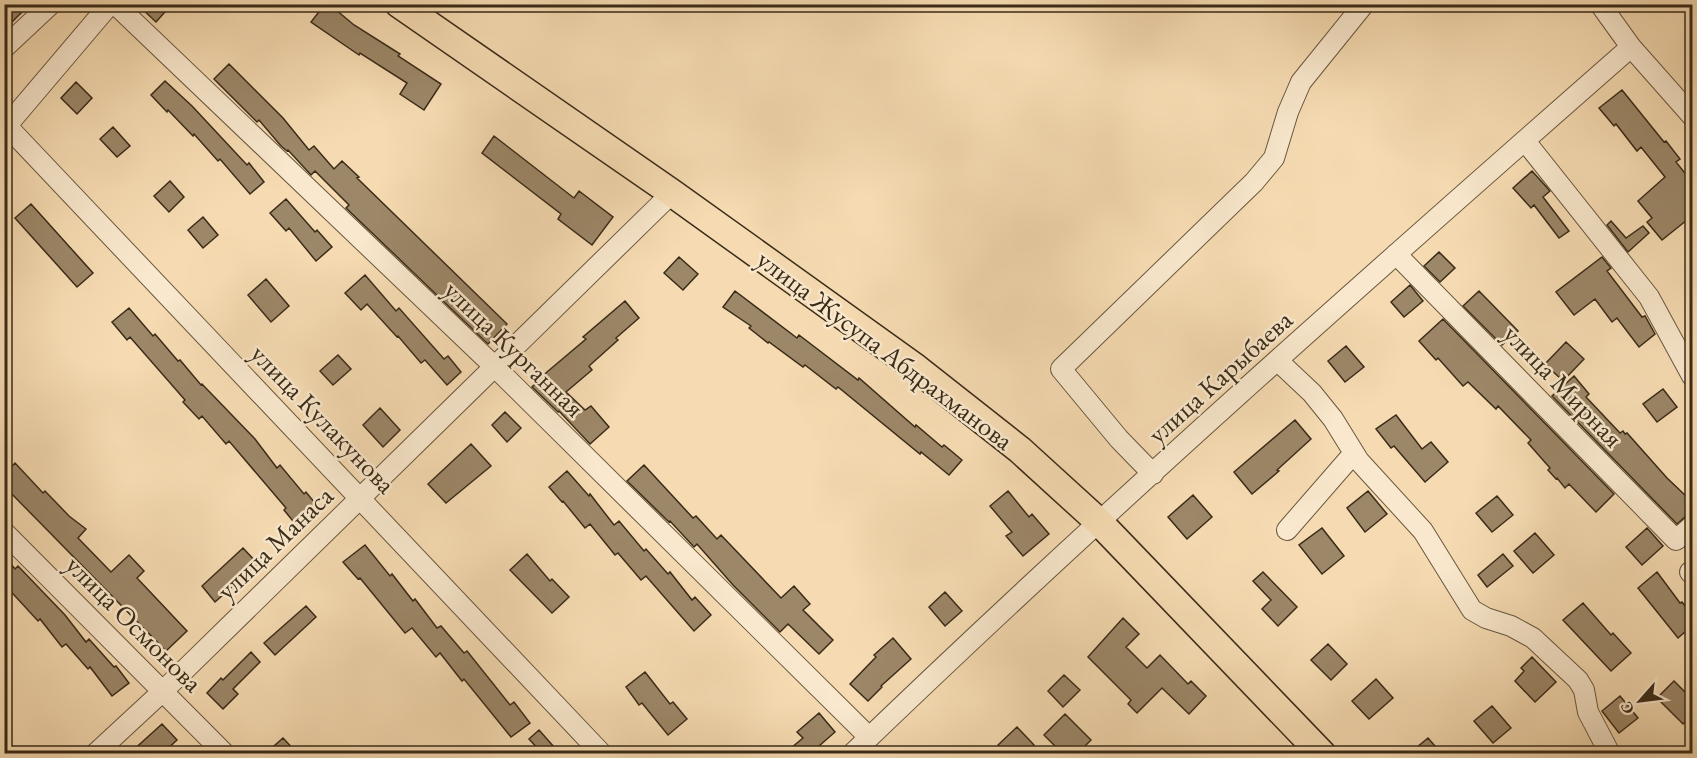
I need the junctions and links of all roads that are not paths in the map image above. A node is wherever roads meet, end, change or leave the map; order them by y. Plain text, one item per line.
1 (51, 4) edge
2 (110, 4) edge
3 (115, 4) edge
4 (399, 4) edge
5 (1364, 4) edge
6 (1600, 4) edge
7 (1631, 47) junction
8 (4, 48) edge
9 (1692, 116) edge
10 (6, 126) edge
11 (1525, 141) junction
12 (672, 193) junction
13 (1396, 254) junction
14 (1278, 360) junction
15 (495, 367) junction
16 (1692, 376) edge
17 (1354, 453) junction
18 (1153, 474) junction
19 (361, 498) junction
20 (1099, 522) junction
21 (1692, 526) edge
22 (1287, 530) dead end
23 (4, 532) edge
24 (163, 691) junction
25 (870, 737) junction
26 (95, 753) edge
27 (225, 753) edge
28 (602, 753) edge
29 (852, 753) edge
30 (1322, 753) edge
31 (1610, 753) edge

1 - 8 street
2 - 10 street
3 - 15 street, улица Курганная
4 - 12 highway, улица Жусупа Абдрахманова
5 - 18 street
6 - 7 street
7 - 9 street
7 - 11 street, улица Карыбаева
10 - 19 street, улица Кулакунова
11 - 13 street, улица Карыбаева
11 - 16 street
12 - 15 street, улица Манаса
12 - 20 highway, улица Жусупа Абдрахманова
13 - 14 street, улица Карыбаева
13 - 21 street, улица Мирная
14 - 17 street
14 - 18 street, улица Карыбаева
15 - 19 street, улица Манаса
15 - 25 street, улица Курганная
17 - 22 street
17 - 31 street
18 - 20 street, улица Карыбаева
19 - 24 street, улица Манаса
19 - 28 street, улица Кулакунова
20 - 25 street, улица Карыбаева
20 - 30 highway, улица Жусупа Абдрахманова
23 - 24 street, улица Осмонова
24 - 26 street, улица Манаса
24 - 27 street, улица Осмонова
25 - 29 street, улица Карыбаева

